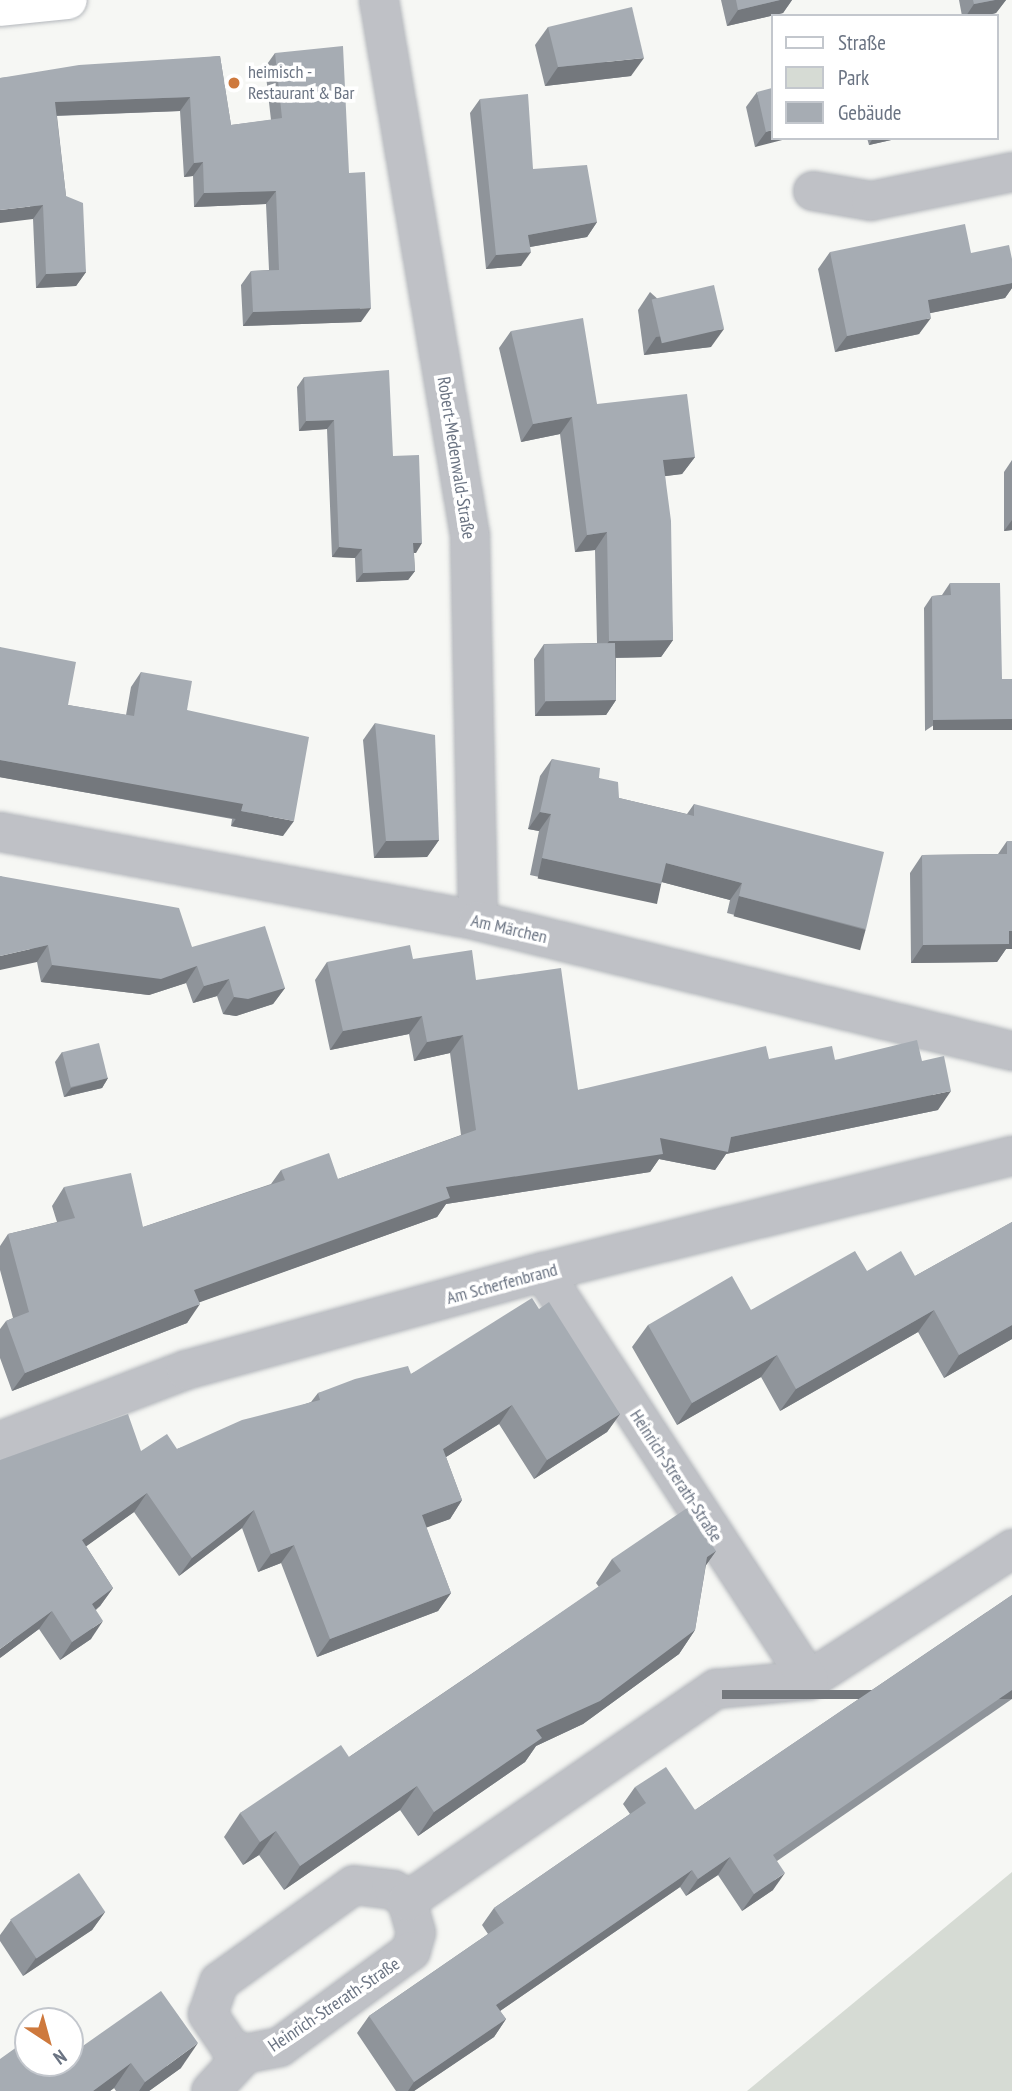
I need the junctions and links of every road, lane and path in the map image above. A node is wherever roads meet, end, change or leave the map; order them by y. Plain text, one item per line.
1 (61, 0) edge
2 (68, 0) edge
3 (379, 0) edge
4 (0, 7) edge
5 (1012, 172) edge
6 (813, 191) dead end
7 (0, 832) edge
8 (478, 922) junction
9 (1012, 1051) edge
10 (1012, 1156) edge
11 (543, 1272) junction
12 (0, 1441) edge
13 (1012, 1549) edge
14 (809, 1679) junction
15 (407, 1901) junction
16 (245, 2054) junction
17 (211, 2091) edge

1 - 2 main road
1 - 4 main road
3 - 8 street, Robert-Medenwald-Straße
5 - 6 street
7 - 8 street, Am Märchen
8 - 9 street, Am Märchen
10 - 11 street, Am Scherfenbrand
11 - 12 street, Am Scherfenbrand
11 - 14 street, Heinrich-Strerath-Straße
13 - 14 street
14 - 15 street
15 - 16 street, Heinrich-Strerath-Straße
15 - 16 street, Heinrich-Strerath-Straße
16 - 17 street, Heinrich-Strerath-Straße

